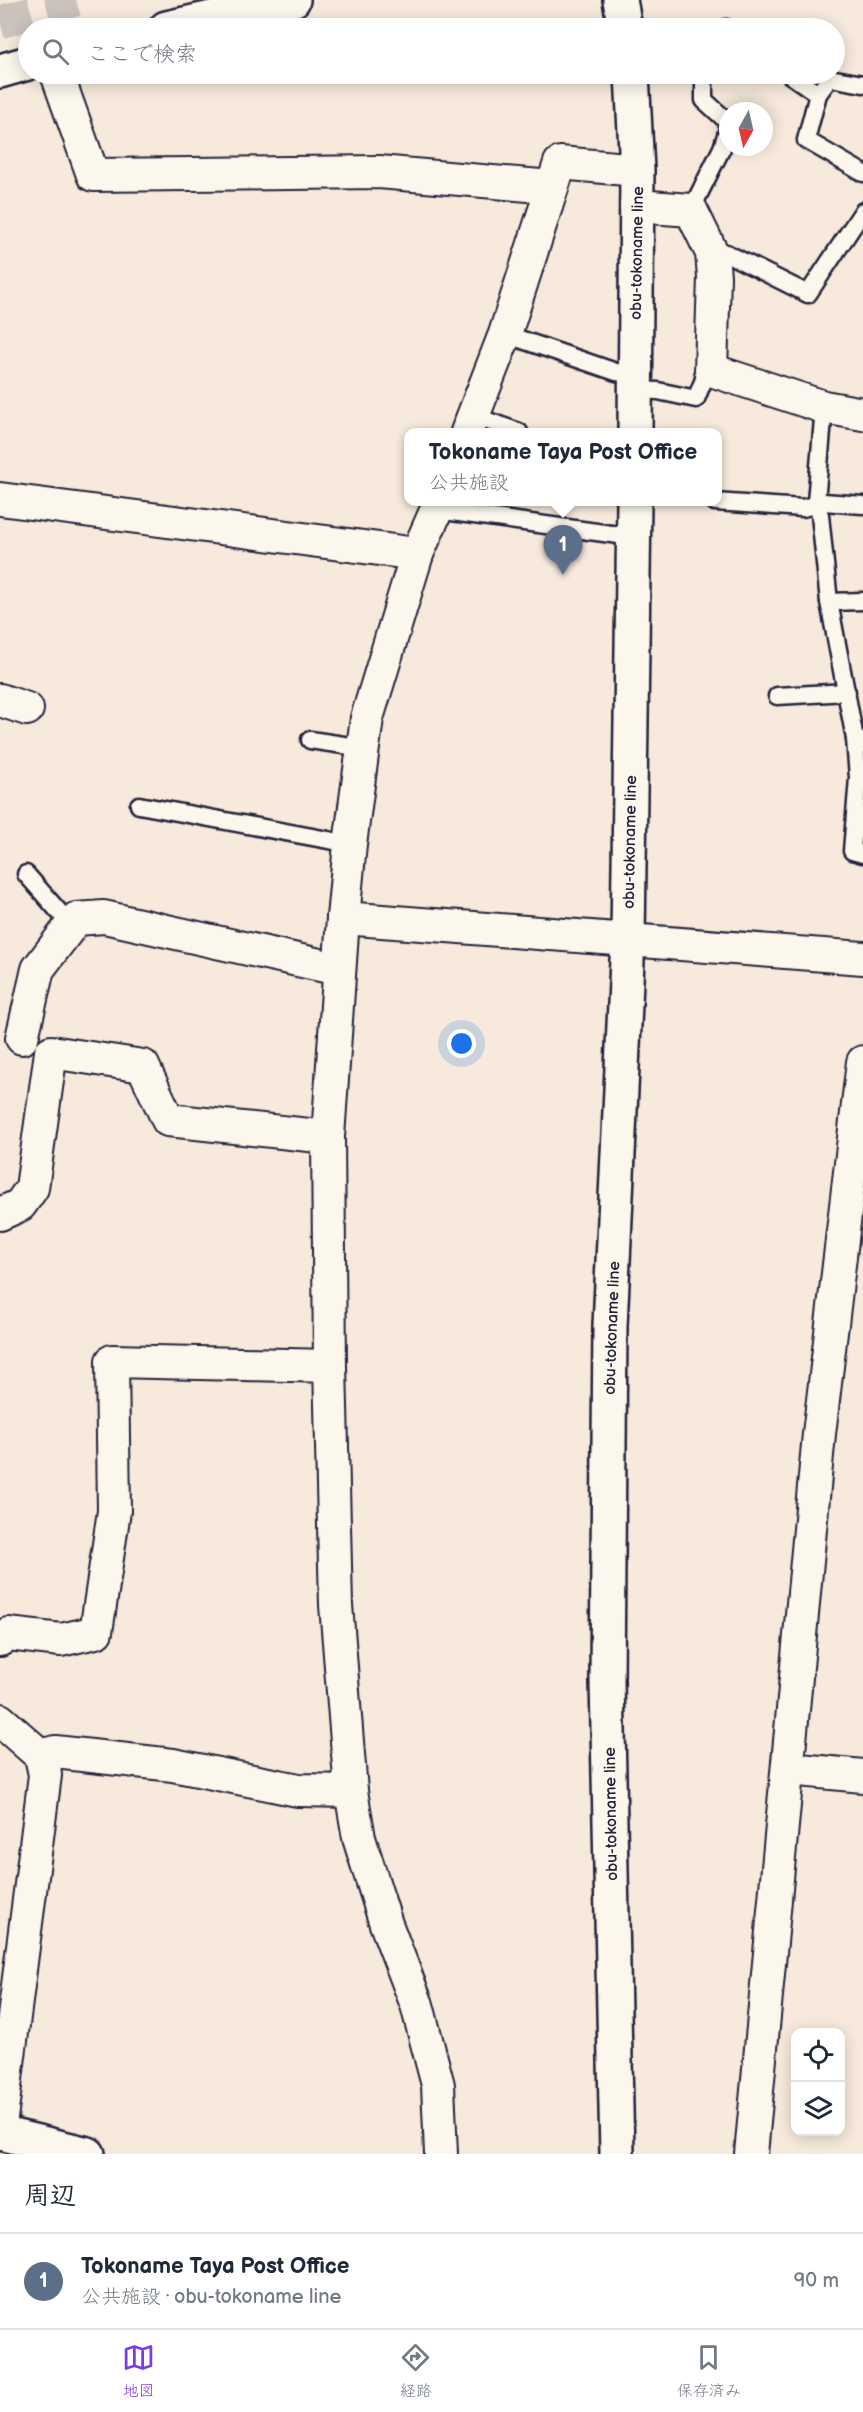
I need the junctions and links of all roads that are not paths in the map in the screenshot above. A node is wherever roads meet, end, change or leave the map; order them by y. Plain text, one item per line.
1 (293, 0) edge
2 (620, 0) edge
3 (211, 18) edge
4 (623, 18) edge
5 (18, 66) edge
6 (0, 71) edge
7 (845, 81) edge
8 (61, 84) edge
9 (638, 84) edge
10 (704, 84) edge
11 (804, 84) edge
12 (826, 84) edge
13 (863, 84) edge
14 (818, 94) junction
15 (719, 114) edge
16 (719, 154) edge
17 (637, 170) junction
18 (863, 173) edge
19 (552, 187) junction
20 (636, 206) junction
21 (691, 210) junction
22 (863, 210) edge
23 (712, 253) junction
24 (505, 334) junction
25 (711, 370) junction
26 (635, 382) junction
27 (824, 407) junction
28 (863, 414) edge
29 (471, 424) edge
30 (495, 428) edge
31 (634, 428) edge
32 (0, 499) edge
33 (722, 502) edge
34 (816, 502) junction
35 (863, 505) edge
36 (439, 506) edge
37 (634, 506) edge
38 (633, 537) junction
39 (417, 554) junction
40 (863, 601) edge
41 (829, 603) junction
42 (847, 692) junction
43 (777, 696) dead end
44 (310, 740) dead end
45 (859, 740) edge
46 (364, 748) junction
47 (139, 805) dead end
48 (350, 844) junction
49 (863, 854) edge
50 (26, 874) dead end
51 (343, 918) junction
52 (76, 919) junction
53 (628, 939) junction
54 (863, 958) edge
55 (338, 969) junction
56 (10, 1041) edge
57 (863, 1062) edge
58 (328, 1137) junction
59 (0, 1214) edge
60 (330, 1366) junction
61 (0, 1640) edge
62 (0, 1720) edge
63 (41, 1756) junction
64 (789, 1769) junction
65 (863, 1776) edge
66 (351, 1791) junction
67 (0, 2126) edge
68 (0, 2133) edge
69 (88, 2154) edge
70 (441, 2154) edge
71 (617, 2154) edge
72 (751, 2154) edge

1 - 3 main road
2 - 4 main road
5 - 6 main road
7 - 13 lane
8 - 19 street
9 - 17 main road, obu-tokoname line
10 - 15 lane
11 - 14 lane
12 - 14 lane
14 - 18 lane
16 - 21 lane
17 - 19 street
17 - 20 main road, obu-tokoname line
19 - 24 street
20 - 21 street
20 - 26 main road, obu-tokoname line
21 - 23 street
22 - 23 lane
23 - 25 street
24 - 26 lane
24 - 29 street
25 - 26 lane
25 - 27 street
26 - 31 main road, obu-tokoname line
27 - 28 street
27 - 34 lane
29 - 30 lane
32 - 39 street
33 - 34 lane
34 - 35 lane
34 - 41 lane
36 - 38 lane
36 - 39 street
37 - 38 main road, obu-tokoname line
38 - 53 main road, obu-tokoname line
39 - 46 street
40 - 41 lane
41 - 42 lane
42 - 43 lane
42 - 45 lane
44 - 46 lane
45 - 49 lane
46 - 48 street
47 - 48 lane
48 - 51 street
50 - 52 lane
51 - 53 street
51 - 55 street
52 - 55 street
52 - 56 street
53 - 54 street
53 - 71 main road, obu-tokoname line
55 - 58 street
57 - 64 street
58 - 59 street
58 - 60 street
60 - 61 street
60 - 66 street
62 - 63 street
63 - 66 street
63 - 67 street
64 - 65 street
64 - 72 street
66 - 70 street
68 - 69 main road

